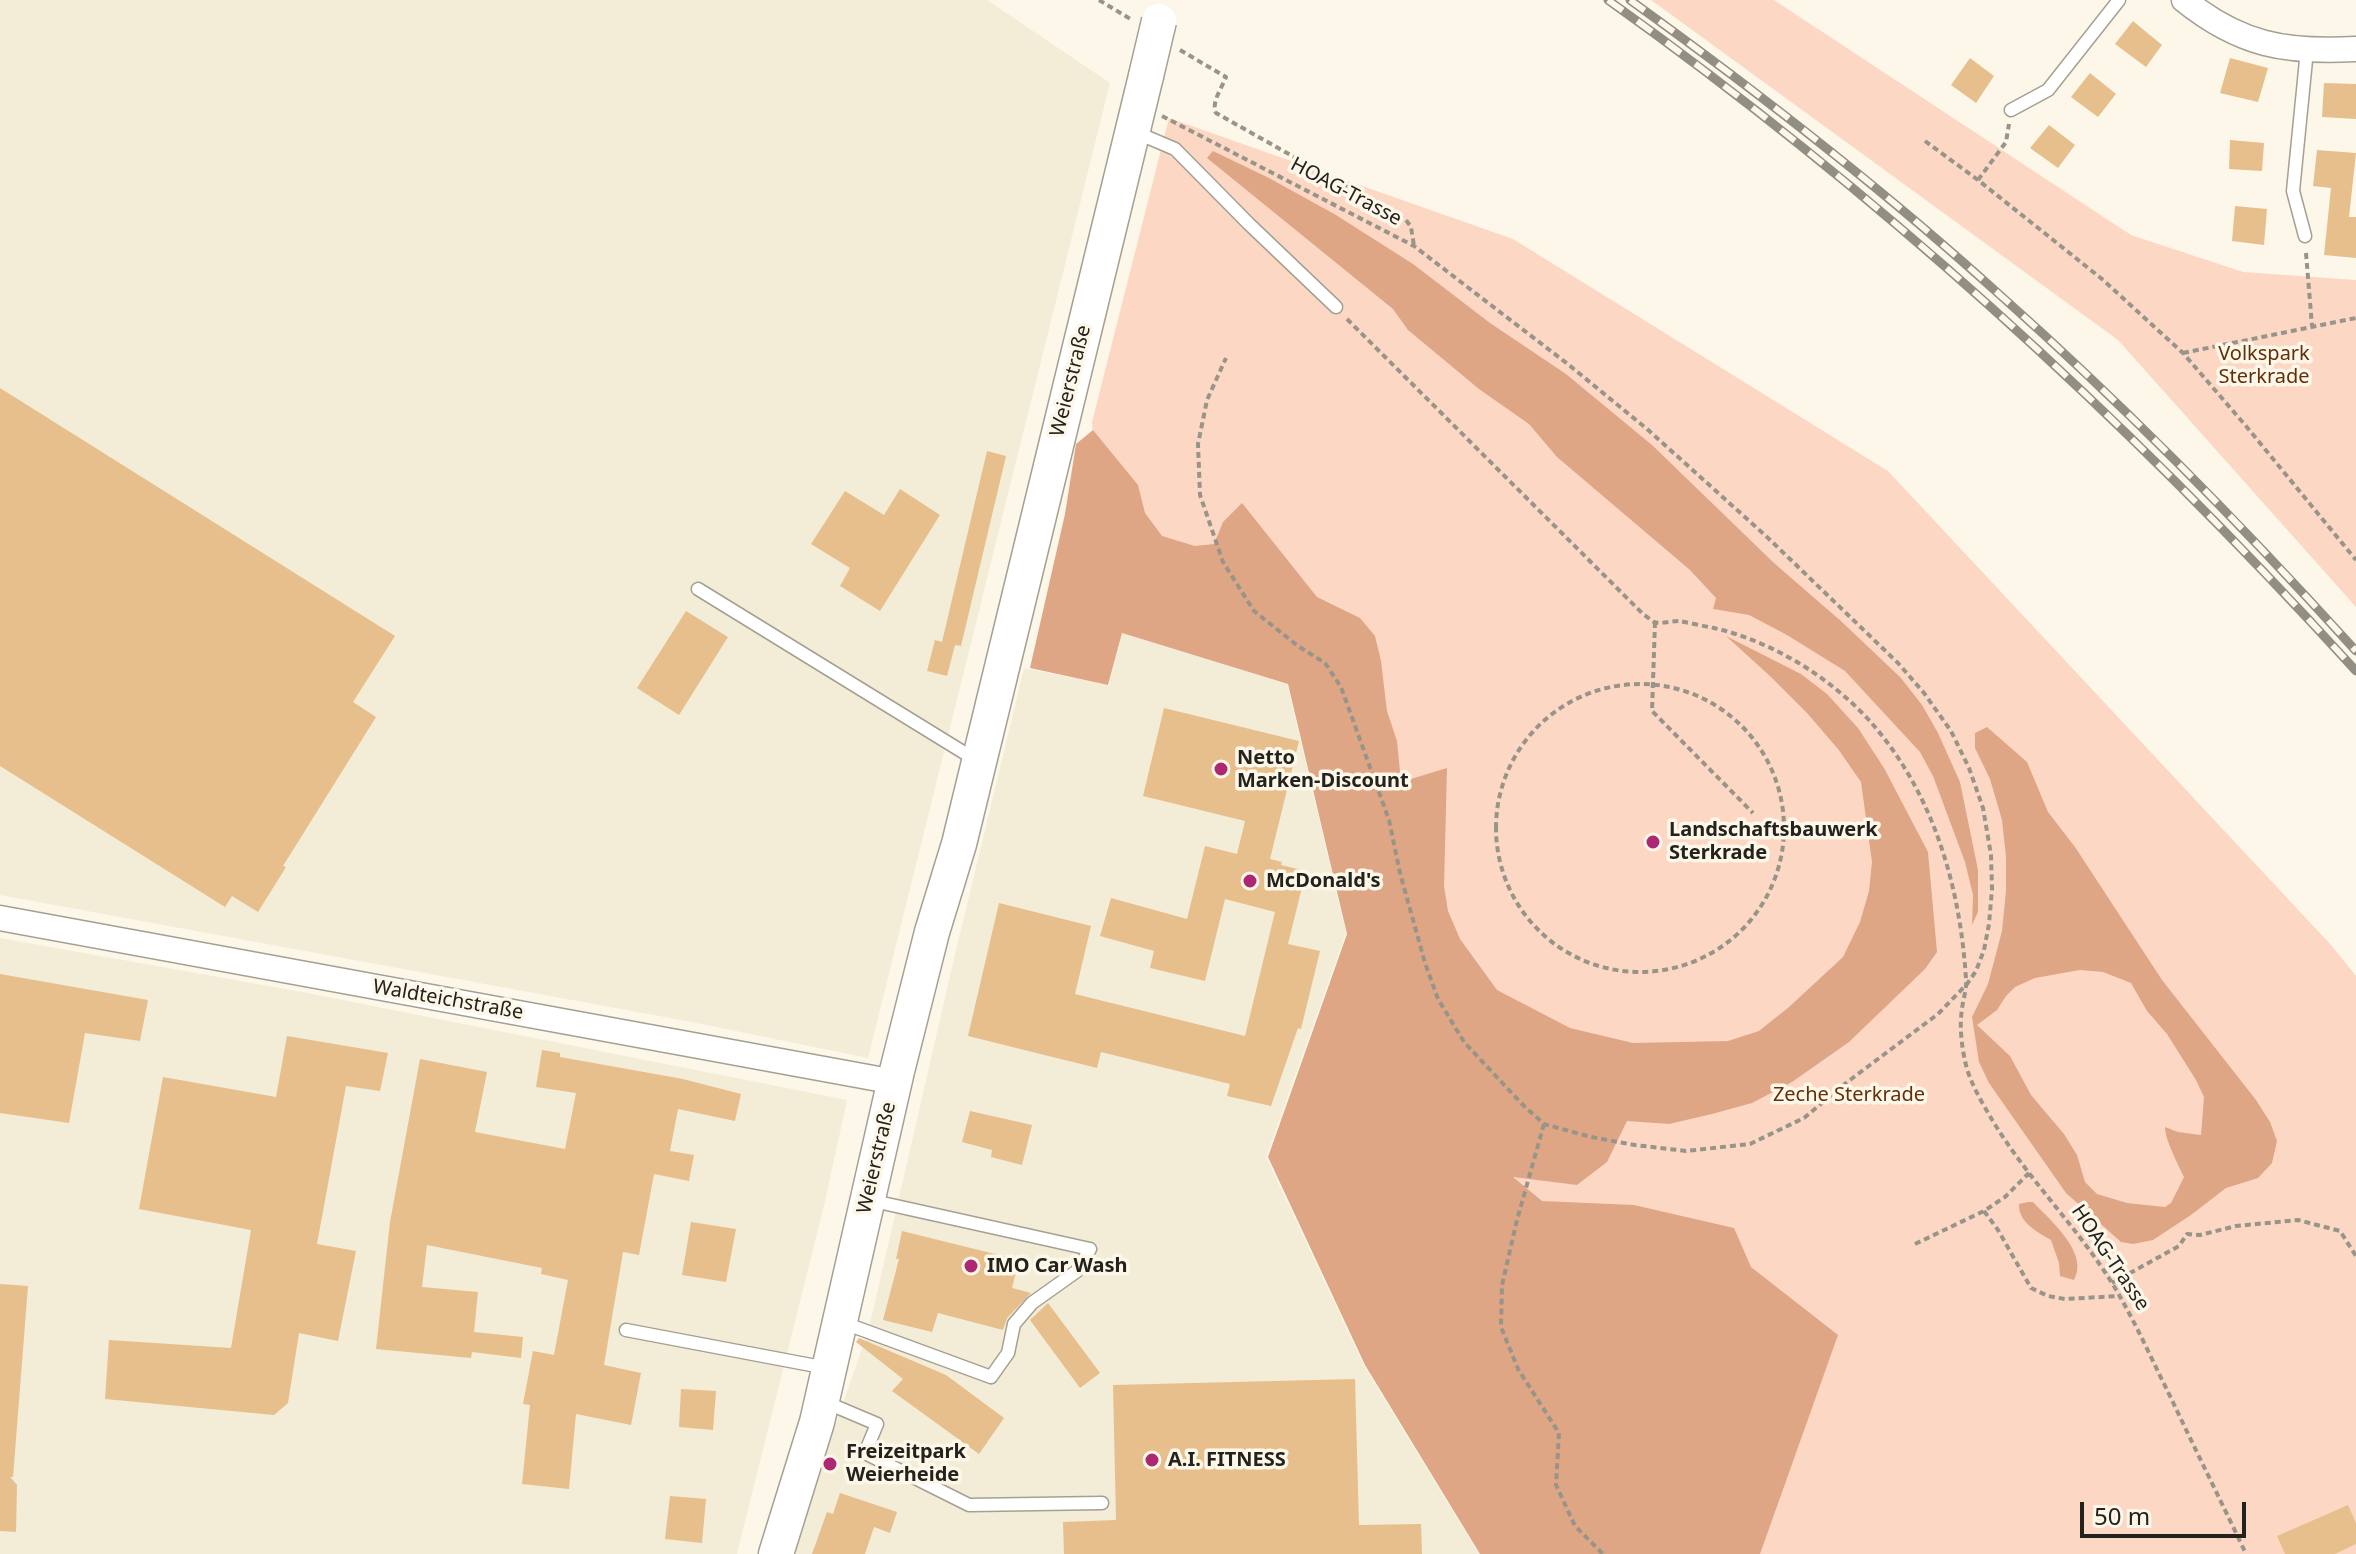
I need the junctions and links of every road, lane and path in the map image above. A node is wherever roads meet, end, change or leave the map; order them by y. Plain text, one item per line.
1 (2119, 0) edge
2 (2184, 0) edge
3 (1162, 11) edge
4 (2356, 49) edge
5 (2307, 50) junction
6 (1226, 77) dead end
7 (1139, 104) junction
8 (2011, 110) joint
9 (1925, 141) dead end
10 (1978, 180) junction
11 (2305, 236) joint
12 (1414, 246) junction
13 (1336, 307) joint
14 (2356, 318) edge
15 (2312, 326) junction
16 (2183, 353) junction
17 (1226, 358) dead end
18 (2356, 560) edge
19 (698, 589) dead end
20 (1655, 622) junction
21 (1653, 685) junction
22 (979, 761) junction
23 (1753, 813) dead end
24 (0, 918) edge
25 (1967, 984) junction
26 (895, 1082) junction
27 (1544, 1124) junction
28 (2029, 1173) junction
29 (867, 1200) junction
30 (1984, 1211) junction
31 (1915, 1244) dead end
32 (2356, 1256) edge
33 (2112, 1283) junction
34 (2119, 1296) junction
35 (841, 1322) junction
36 (626, 1330) dead end
37 (826, 1384) junction
38 (1102, 1503) dead end
39 (776, 1554) edge
40 (1603, 1554) edge
41 (2246, 1554) edge

1 - 8 lane
2 - 5 street
3 - 7 main road, Weierstraße, bridge
4 - 5 street
5 - 11 lane
6 - 12 path, HOAG-Trasse
7 - 12 path, HOAG-Trasse
7 - 13 lane
7 - 22 main road, Weierstraße
8 - 10 path
9 - 10 path
10 - 16 path
11 - 15 path
12 - 25 path
13 - 20 path
14 - 15 path
15 - 16 path
16 - 18 path
17 - 27 path
19 - 22 lane
20 - 21 path
20 - 25 path
21 - 21 path
21 - 23 path
22 - 26 main road, Weierstraße
24 - 26 street, Waldteichstraße
25 - 27 path
25 - 28 path, HOAG-Trasse
26 - 29 main road, Weierstraße
27 - 40 path
28 - 30 path
28 - 33 path, HOAG-Trasse
29 - 35 main road, Weierstraße
29 - 35 lane
30 - 31 path
30 - 34 path
32 - 33 path
33 - 34 path, HOAG-Trasse
34 - 41 path, HOAG-Trasse
35 - 37 main road, Weierstraße
36 - 37 lane
37 - 38 lane
37 - 39 main road, Weierstraße

